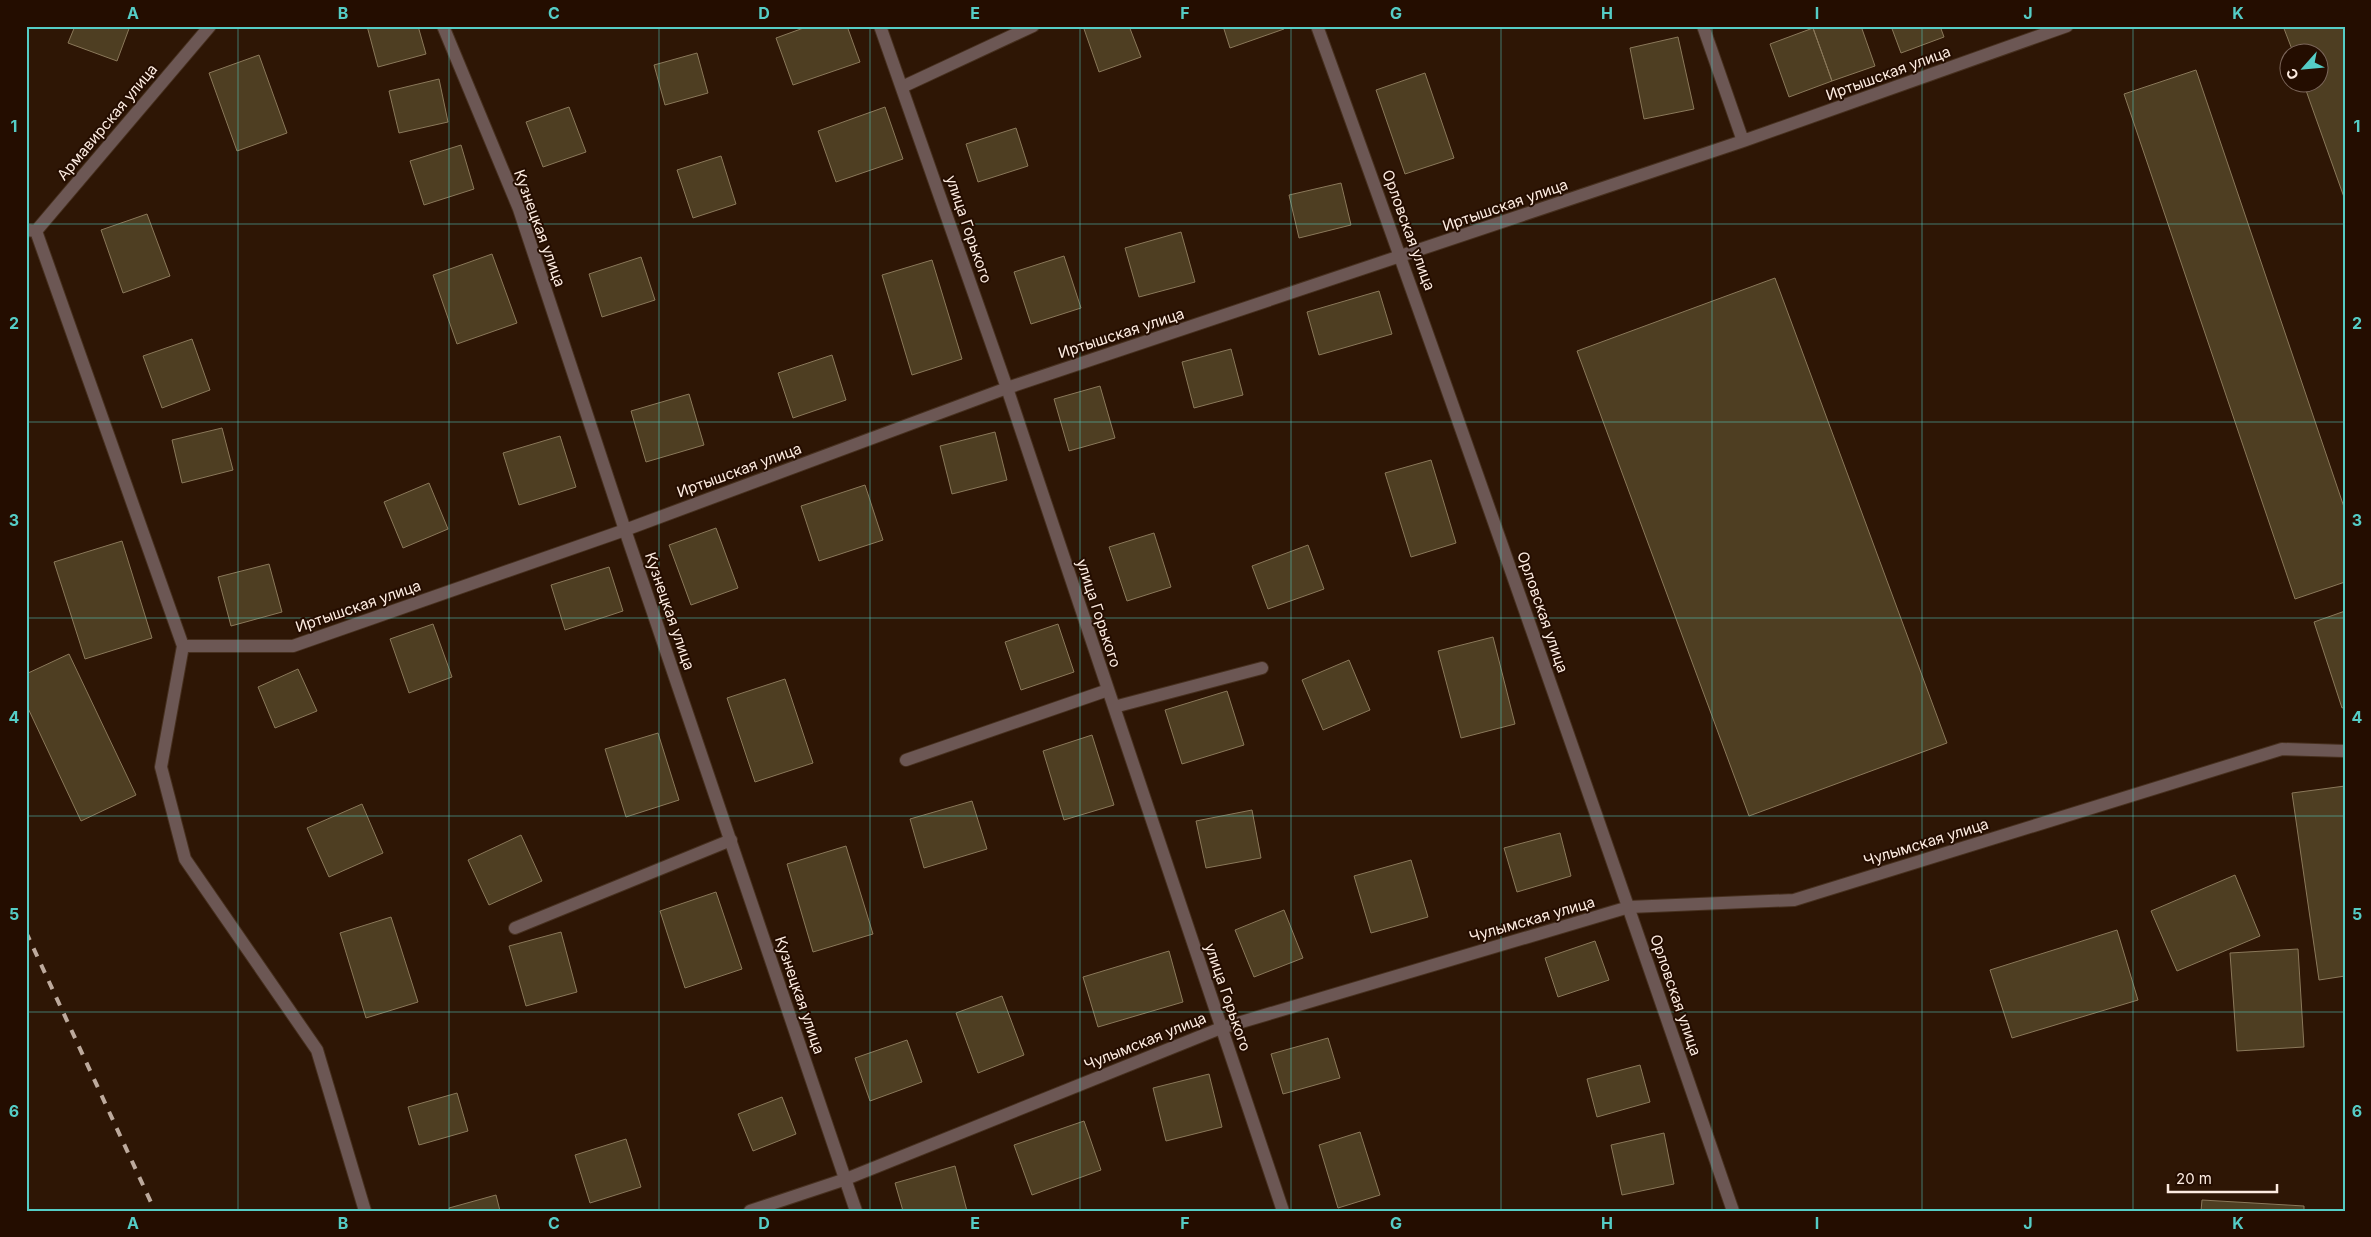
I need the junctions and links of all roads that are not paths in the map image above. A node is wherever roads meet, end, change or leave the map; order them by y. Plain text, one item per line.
1 (210, 26) edge
2 (443, 26) edge
3 (880, 26) edge
4 (1033, 26) edge
5 (1317, 26) edge
6 (1702, 26) edge
7 (2067, 26) edge
8 (902, 87) junction
9 (1744, 141) junction
10 (31, 230) edge
11 (1401, 257) junction
12 (1007, 388) junction
13 (625, 530) junction
14 (183, 646) junction
15 (1262, 668) dead end
16 (1108, 690) junction
17 (1114, 708) junction
18 (2345, 751) edge
19 (906, 760) dead end
20 (730, 840) junction
21 (1629, 907) junction
22 (515, 928) dead end
23 (1220, 1028) junction
24 (846, 1179) junction
25 (365, 1211) edge
26 (750, 1211) edge
27 (856, 1211) edge
28 (1283, 1211) edge
29 (1732, 1211) edge

1 - 10 street, Армавирская улица
2 - 13 street, Кузнецкая улица
3 - 8 street, улица Горького
4 - 8 street
5 - 11 street, Орловская улица
6 - 9 street
7 - 9 street, Иртышская улица
8 - 12 street, улица Горького
9 - 11 street, Иртышская улица
10 - 14 street
11 - 12 street, Иртышская улица
11 - 21 street, Орловская улица
12 - 13 street, Иртышская улица
12 - 16 street, улица Горького
13 - 14 street, Иртышская улица
13 - 20 street, Кузнецкая улица
14 - 25 street
15 - 17 street
16 - 17 street, улица Горького
16 - 19 street
17 - 23 street, улица Горького
18 - 21 street, Чулымская улица
20 - 22 street
20 - 24 street, Кузнецкая улица
21 - 23 street, Чулымская улица
21 - 29 street, Орловская улица
23 - 24 street, Чулымская улица
23 - 28 street, улица Горького
24 - 26 street, Чулымская улица
24 - 27 street, Кузнецкая улица

